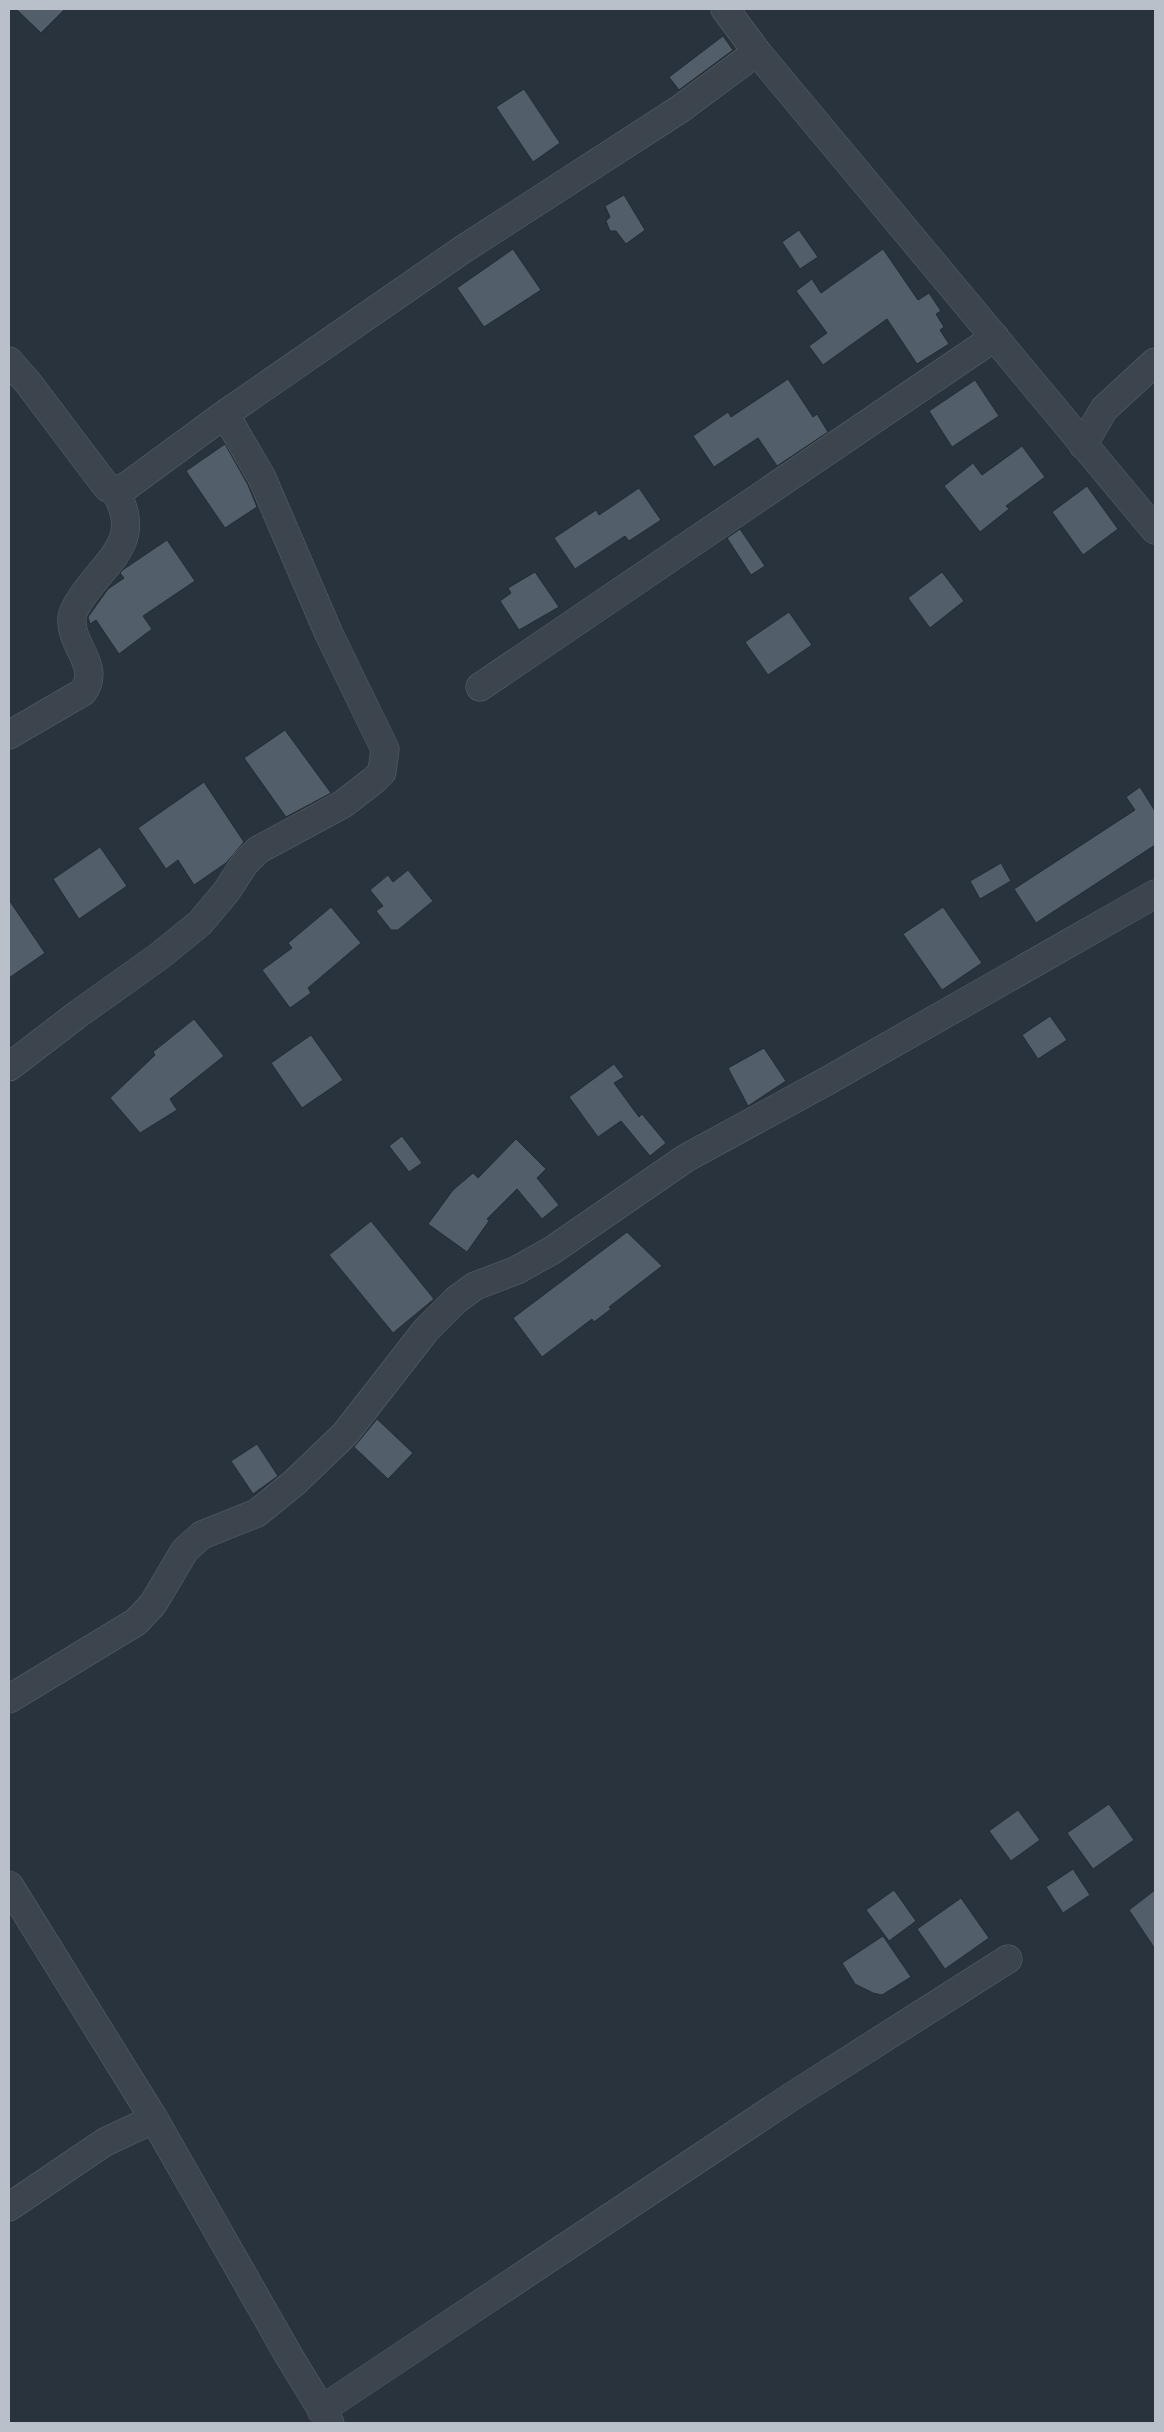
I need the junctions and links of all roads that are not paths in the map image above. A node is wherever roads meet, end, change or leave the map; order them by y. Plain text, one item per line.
1 (725, 9) edge
2 (757, 52) junction
3 (995, 337) junction
4 (9, 361) edge
5 (1155, 362) edge
6 (225, 414) junction
7 (1083, 445) junction
8 (115, 491) junction
9 (1155, 530) edge
10 (480, 687) dead end
11 (9, 735) edge
12 (1155, 894) edge
13 (9, 1067) edge
14 (9, 1699) edge
15 (9, 1885) edge
16 (1008, 1959) dead end
17 (154, 2119) junction
18 (9, 2207) edge
19 (326, 2416) edge

1 - 2 street
2 - 3 street
2 - 6 street
3 - 7 street
3 - 10 street
4 - 8 street
5 - 7 street
6 - 8 street
6 - 13 street
7 - 9 street
8 - 11 street
12 - 14 street
15 - 17 street
16 - 19 street
17 - 18 street
17 - 19 street

